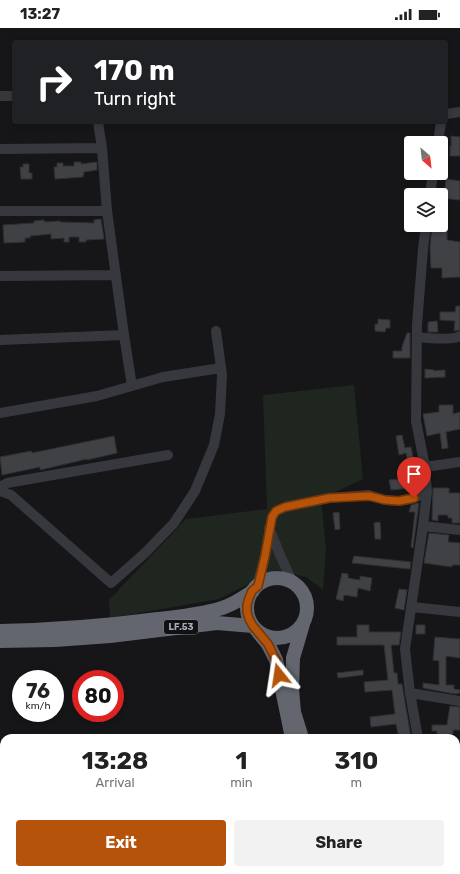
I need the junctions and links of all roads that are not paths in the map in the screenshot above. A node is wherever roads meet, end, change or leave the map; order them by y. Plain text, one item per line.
1 (0, 96) edge
2 (12, 96) edge
3 (460, 112) edge
4 (448, 114) edge
5 (98, 124) edge
6 (441, 124) edge
7 (439, 136) edge
8 (102, 148) junction
9 (0, 149) edge
10 (107, 211) junction
11 (0, 212) edge
12 (425, 232) edge
13 (116, 275) junction
14 (0, 276) edge
15 (216, 331) dead end
16 (124, 335) junction
17 (460, 336) edge
18 (417, 337) junction
19 (0, 340) edge
20 (221, 368) junction
21 (132, 386) junction
22 (0, 414) edge
23 (168, 455) dead end
24 (460, 462) edge
25 (425, 467) junction
26 (0, 487) edge
27 (0, 491) edge
28 (427, 492) junction
29 (423, 526) junction
30 (270, 528) junction
31 (460, 530) edge
32 (292, 583) junction
33 (255, 588) junction
34 (412, 607) junction
35 (460, 612) edge
36 (303, 624) junction
37 (255, 629) junction
38 (0, 631) edge
39 (0, 641) edge
40 (410, 693) junction
41 (460, 700) edge
42 (291, 734) edge
43 (301, 734) edge
44 (417, 734) edge

1 - 2 street
3 - 4 street
5 - 8 street
6 - 7 street
8 - 9 street
8 - 10 street
10 - 11 street
10 - 13 street
12 - 18 street
13 - 14 street
13 - 16 street
15 - 20 street
16 - 19 street
16 - 21 street
17 - 18 street
18 - 25 street
20 - 21 street
20 - 27 street
21 - 22 street
23 - 26 street
24 - 25 street
25 - 28 street
28 - 29 street
28 - 30 street
29 - 31 street
29 - 34 street
30 - 32 street
30 - 33 street
32 - 33 highway, LF.53
32 - 36 highway
33 - 37 highway
33 - 38 highway, LF.53
34 - 35 street
34 - 40 street
36 - 37 highway, LF.53
36 - 43 highway
37 - 39 highway, LF.53
37 - 42 highway
40 - 41 street
40 - 44 street

